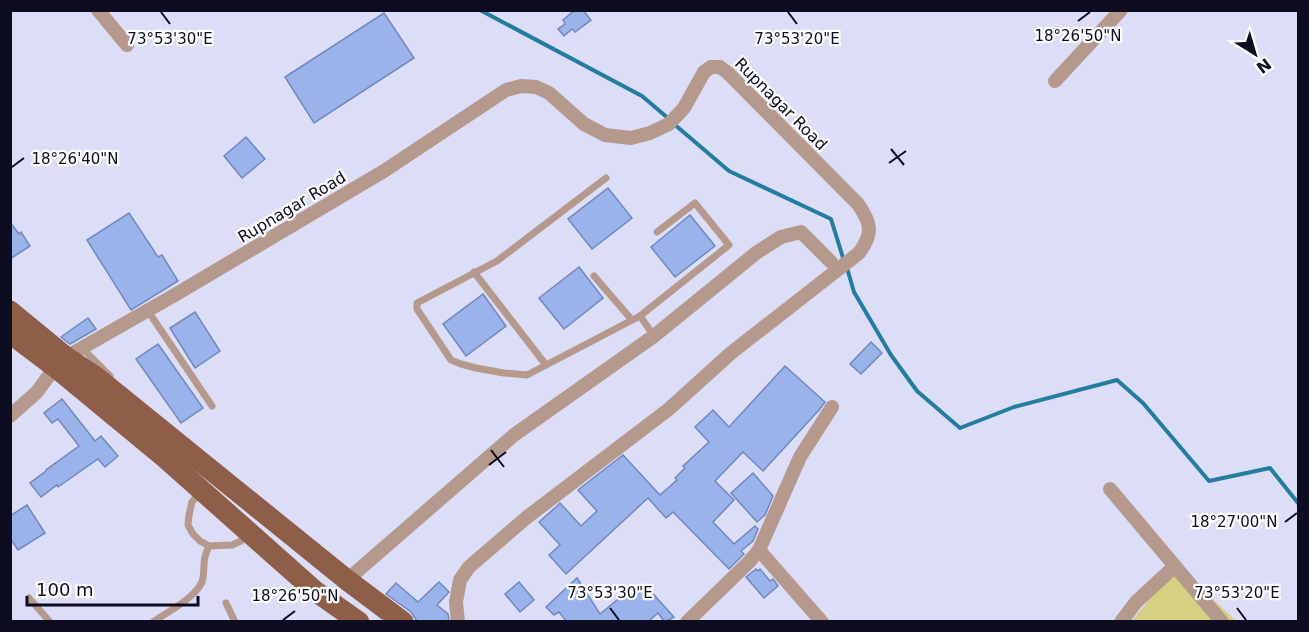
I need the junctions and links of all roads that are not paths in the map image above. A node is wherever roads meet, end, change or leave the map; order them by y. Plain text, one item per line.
1 (98, 10) edge
2 (1121, 10) edge
3 (127, 45) dead end
4 (1055, 81) dead end
5 (606, 178) dead end
6 (657, 232) dead end
7 (835, 265) junction
8 (474, 272) junction
9 (594, 276) dead end
10 (10, 311) edge
11 (147, 311) junction
12 (640, 316) junction
13 (632, 320) junction
14 (10, 333) edge
15 (654, 336) junction
16 (68, 358) junction
17 (546, 365) junction
18 (212, 406) dead end
19 (832, 407) dead end
20 (10, 416) edge
21 (1110, 489) dead end
22 (197, 496) dead end
23 (250, 532) junction
24 (209, 546) junction
25 (759, 549) junction
26 (1175, 566) junction
27 (347, 580) junction
28 (29, 598) dead end
29 (370, 598) junction
30 (226, 603) dead end
31 (354, 620) edge
32 (51, 621) edge
33 (153, 621) edge
34 (235, 621) edge
35 (403, 621) edge
36 (458, 621) edge
37 (687, 621) edge
38 (822, 621) edge
39 (1121, 621) edge
40 (1222, 621) edge

1 - 3 street
2 - 4 street
5 - 8 lane
6 - 12 lane
7 - 11 street, Rupnagar Road
7 - 15 street
7 - 36 street, Rupnagar Road
8 - 17 lane
8 - 17 lane
9 - 13 lane
10 - 16 main road
11 - 16 street, Rupnagar Road
11 - 18 lane
12 - 13 lane
12 - 15 lane
13 - 17 lane
14 - 16 main road
15 - 27 street
16 - 20 street
16 - 23 main road
16 - 27 main road
19 - 25 street
21 - 26 street
22 - 24 lane
23 - 24 lane
23 - 31 main road
24 - 33 lane
25 - 37 street
25 - 38 street
26 - 39 street
26 - 40 street
27 - 29 main road
28 - 32 lane
29 - 31 street
29 - 35 main road
30 - 34 lane

